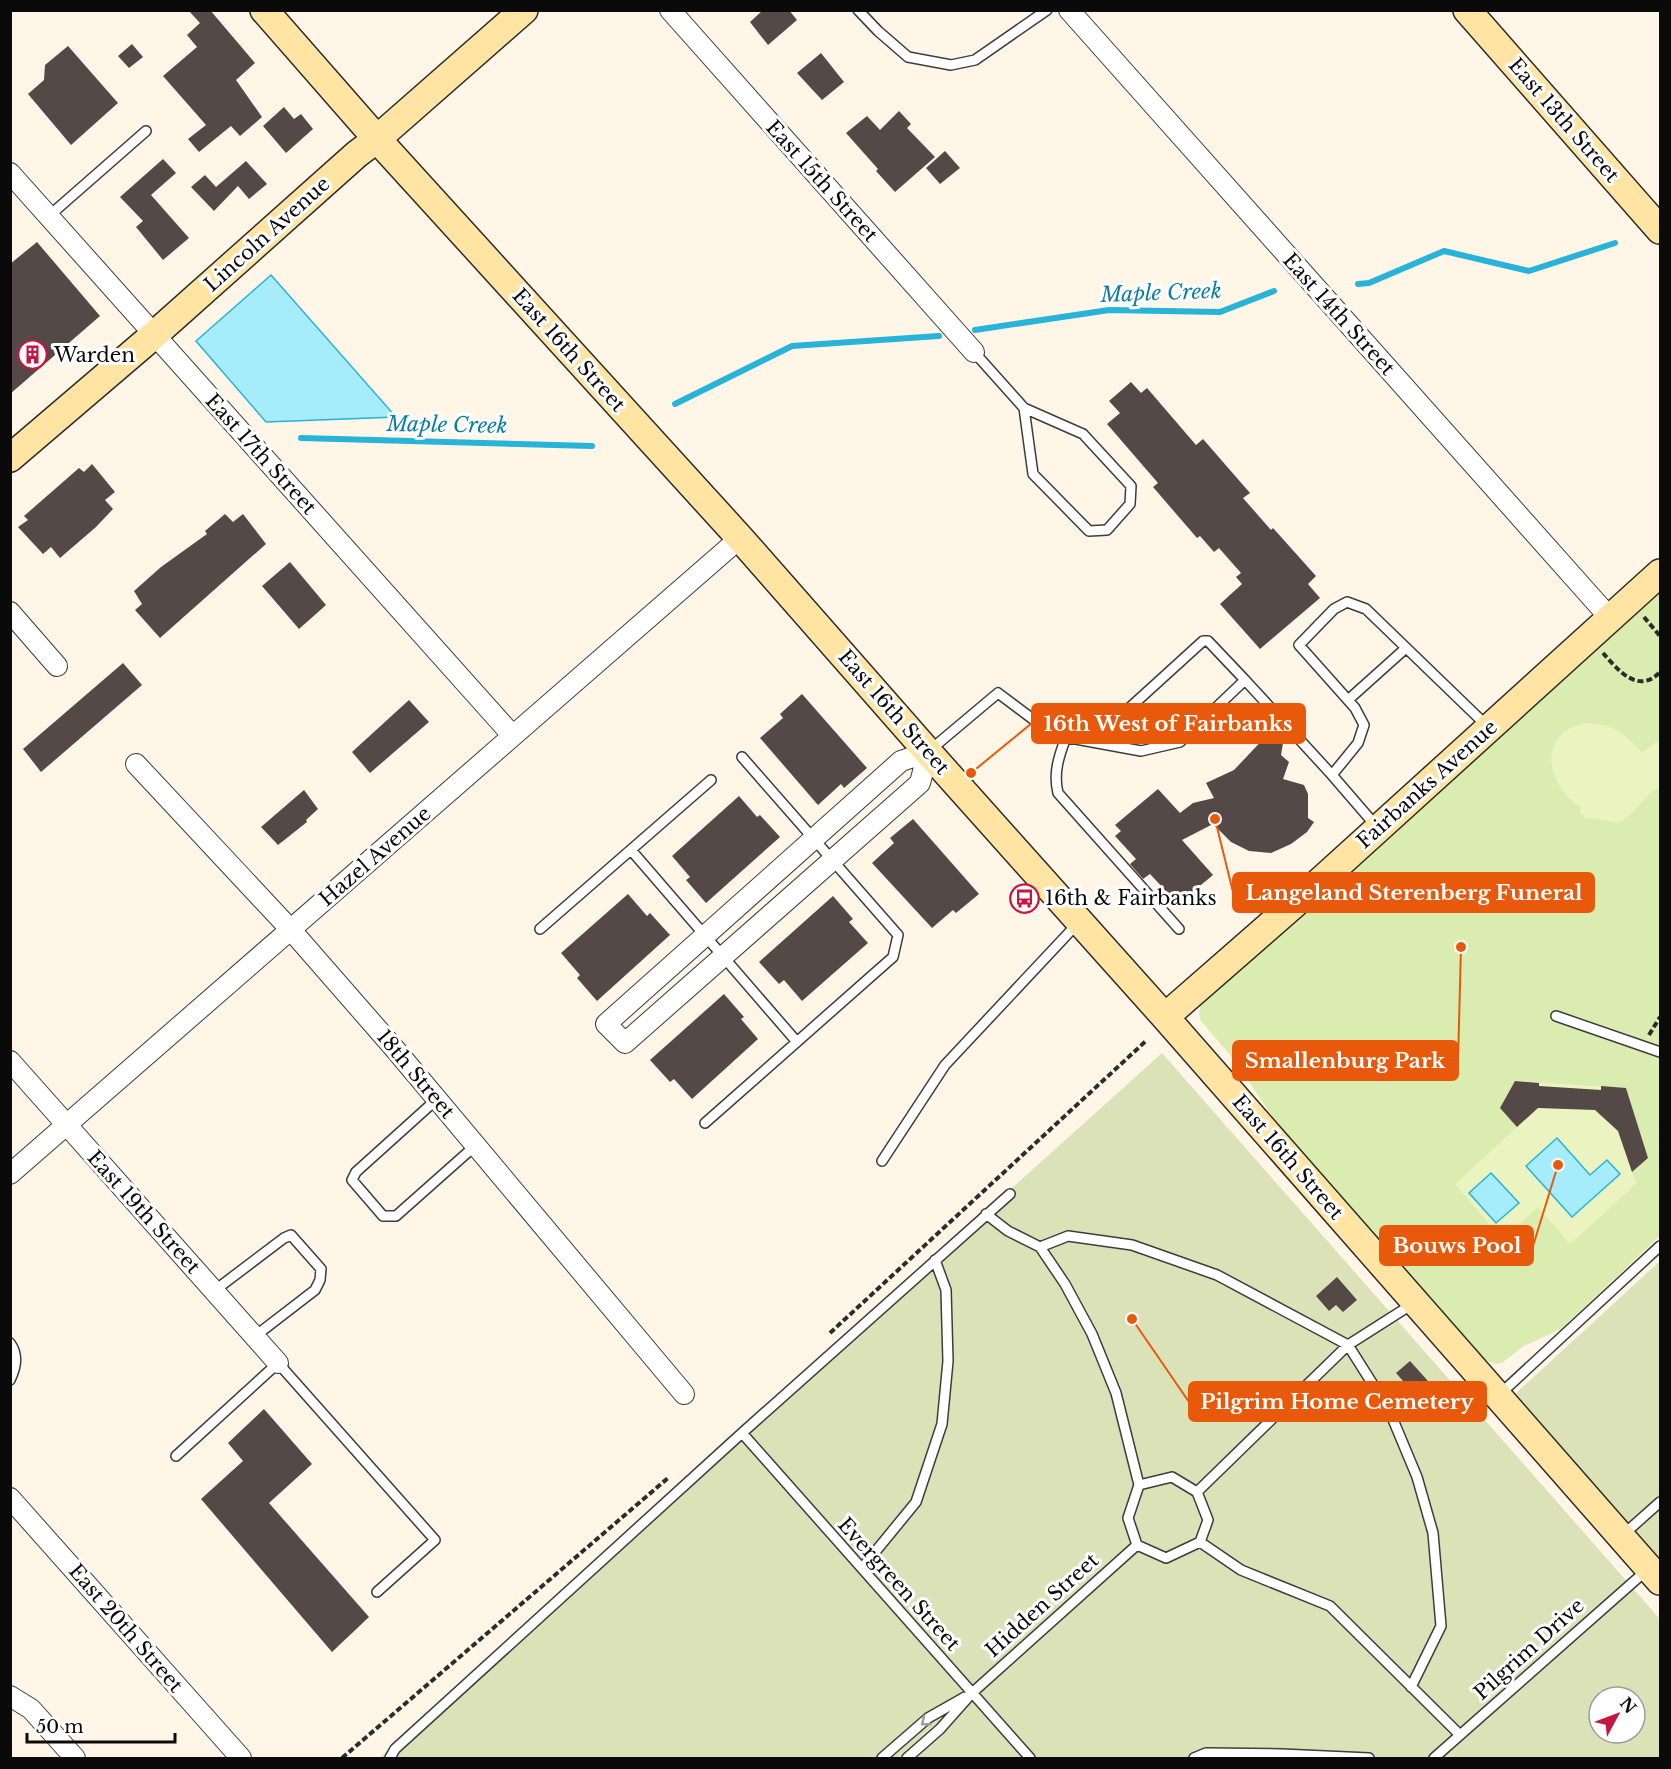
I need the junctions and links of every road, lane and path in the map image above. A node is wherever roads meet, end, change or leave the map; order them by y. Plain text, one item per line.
1 (264, 10) edge
2 (524, 10) edge
3 (670, 10) edge
4 (858, 10) edge
5 (1047, 10) edge
6 (1069, 10) edge
7 (1467, 10) edge
8 (146, 131) dead end
9 (377, 139) junction
10 (10, 173) edge
11 (49, 216) junction
12 (1660, 230) edge
13 (154, 335) junction
14 (974, 352) joint
15 (1024, 408) junction
16 (10, 458) edge
17 (740, 538) junction
18 (1660, 573) edge
19 (10, 612) edge
20 (1610, 618) junction
21 (1588, 638) junction
22 (1406, 648) junction
23 (57, 666) dead end
24 (1660, 672) edge
25 (1245, 680) junction
26 (1348, 700) junction
27 (1489, 728) junction
28 (512, 735) junction
29 (1066, 737) junction
30 (1092, 742) junction
31 (928, 752) junction
32 (742, 757) dead end
33 (135, 764) dead end
34 (1332, 775) junction
35 (711, 780) dead end
36 (1379, 828) junction
37 (814, 839) junction
38 (631, 850) junction
39 (833, 859) junction
40 (1080, 922) junction
41 (540, 929) dead end
42 (1179, 929) dead end
43 (291, 930) junction
44 (706, 935) junction
45 (724, 956) junction
46 (1556, 1016) dead end
47 (1165, 1017) junction
48 (1660, 1017) edge
49 (1147, 1040) dead end
50 (797, 1042) junction
51 (1642, 1046) junction
52 (1660, 1052) edge
53 (10, 1061) edge
54 (437, 1099) junction
55 (705, 1124) dead end
56 (66, 1125) junction
57 (476, 1145) junction
58 (882, 1161) dead end
59 (10, 1174) edge
60 (1010, 1194) dead end
61 (986, 1214) junction
62 (1660, 1246) edge
63 (1040, 1247) junction
64 (935, 1260) junction
65 (214, 1291) junction
66 (1416, 1302) junction
67 (254, 1336) junction
68 (822, 1340) dead end
69 (10, 1343) edge
70 (1348, 1345) junction
71 (278, 1363) junction
72 (10, 1380) edge
73 (684, 1394) dead end
74 (1498, 1396) junction
75 (742, 1433) junction
76 (176, 1456) dead end
77 (672, 1475) dead end
78 (1139, 1485) junction
79 (1197, 1492) junction
80 (10, 1498) edge
81 (1660, 1502) edge
82 (1622, 1536) junction
83 (1200, 1542) junction
84 (1137, 1545) junction
85 (862, 1568) junction
86 (1655, 1574) edge
87 (377, 1592) dead end
88 (1411, 1687) junction
89 (972, 1693) junction
90 (10, 1696) edge
91 (1460, 1735) junction
92 (75, 1758) edge
93 (241, 1758) edge
94 (342, 1758) edge
95 (390, 1758) edge
96 (882, 1758) edge
97 (907, 1758) edge
98 (1030, 1758) edge
99 (1194, 1758) edge
100 (1369, 1758) edge
101 (1434, 1758) edge

1 - 9 main road, East 16th Street
2 - 9 main road, Lincoln Avenue
3 - 14 street, East 15th Street
4 - 5 lane
6 - 20 street, East 14th Street
7 - 12 main road, East 13th Street
8 - 11 lane
9 - 13 main road, Lincoln Avenue
9 - 17 main road, East 16th Street
10 - 11 street, East 17th Street
11 - 13 street, East 17th Street
13 - 16 main road, Lincoln Avenue
13 - 28 street, East 17th Street
14 - 15 lane
15 - 15 lane
17 - 28 street, Hazel Avenue
17 - 31 main road, East 16th Street
18 - 20 main road, Fairbanks Avenue
19 - 23 street
20 - 21 main road, Fairbanks Avenue
21 - 24 path
21 - 27 main road, Fairbanks Avenue
22 - 26 lane
22 - 26 lane
22 - 27 lane
25 - 30 lane
25 - 30 lane
25 - 34 lane
26 - 34 lane
27 - 36 main road, Fairbanks Avenue
28 - 43 street, Hazel Avenue
29 - 30 lane
29 - 31 lane
29 - 42 lane
31 - 37 street
31 - 39 street
31 - 40 main road, East 16th Street
32 - 37 lane
33 - 43 street, 18th Street
34 - 36 lane
35 - 38 lane
36 - 47 main road, Fairbanks Avenue
37 - 39 lane
37 - 44 street
38 - 41 lane
38 - 44 lane
39 - 45 street
39 - 50 lane
40 - 47 main road, East 16th Street
40 - 58 lane
43 - 54 street, 18th Street
43 - 56 street, Hazel Avenue
44 - 45 lane
44 - 45 street
45 - 50 lane
46 - 51 lane
47 - 66 main road, East 16th Street
48 - 51 path
49 - 68 path
50 - 55 lane
51 - 52 lane
53 - 56 street, East 19th Street
54 - 57 street, 18th Street
54 - 57 lane
56 - 59 street, Hazel Avenue
56 - 65 street, East 19th Street
57 - 73 street, 18th Street
60 - 61 lane
61 - 63 lane
61 - 64 lane
62 - 74 lane
63 - 70 lane
63 - 78 lane
64 - 75 lane
64 - 85 lane
65 - 67 street, East 19th Street
65 - 67 lane
66 - 70 lane
66 - 74 main road, East 16th Street
67 - 71 street, East 19th Street
69 - 72 lane
70 - 79 lane
70 - 88 lane
71 - 76 lane
71 - 87 lane
74 - 82 main road, East 16th Street
75 - 85 lane, Evergreen Street
75 - 95 lane
77 - 94 path
78 - 79 lane
78 - 84 lane
79 - 83 lane
80 - 93 street, East 20th Street
81 - 82 lane
82 - 86 main road, East 16th Street
83 - 84 lane
83 - 88 lane
84 - 89 lane, Hidden Street
85 - 89 lane, Evergreen Street
86 - 91 lane, Pilgrim Drive
88 - 91 lane
89 -> 96 lane, Hidden Street
89 - 97 lane, Hidden Street
89 - 98 lane, Evergreen Street
90 - 92 street
91 - 101 lane, Pilgrim Drive
99 - 100 lane

